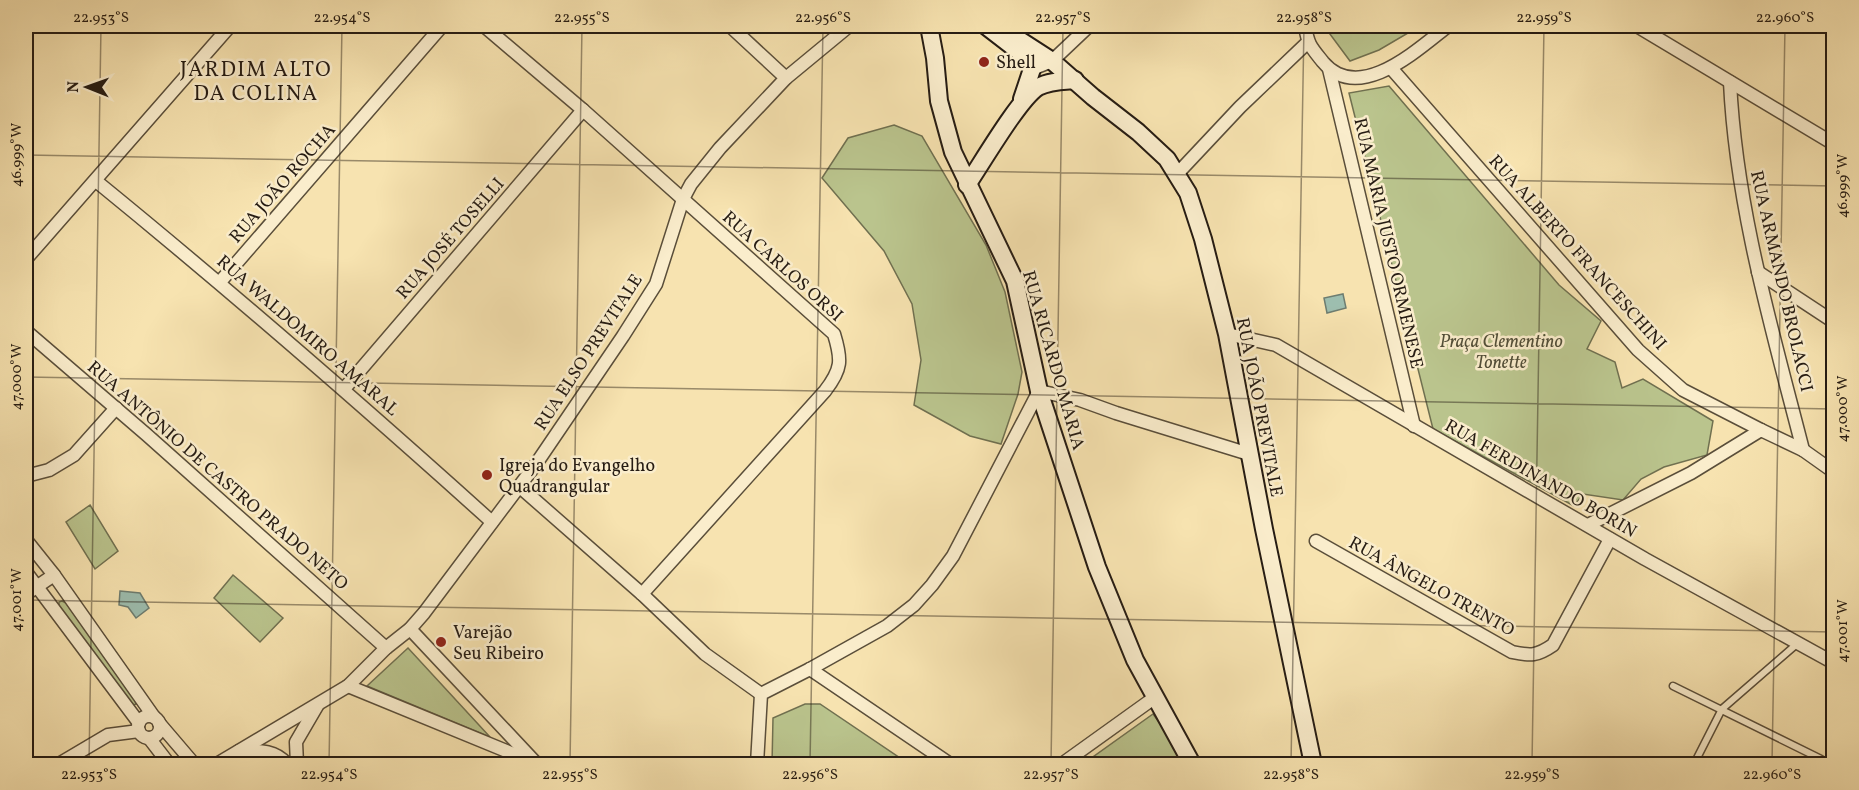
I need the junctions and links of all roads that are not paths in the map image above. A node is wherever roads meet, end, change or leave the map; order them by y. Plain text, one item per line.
1 (230, 26) edge
2 (442, 26) edge
3 (484, 26) edge
4 (730, 26) edge
5 (849, 26) edge
6 (929, 26) edge
7 (986, 26) edge
8 (998, 26) edge
9 (1089, 26) edge
10 (1305, 26) edge
11 (1448, 26) edge
12 (1637, 26) edge
13 (1308, 43) junction
14 (1052, 61) junction
15 (1391, 68) junction
16 (1032, 69) junction
17 (1329, 69) junction
18 (786, 78) junction
19 (1075, 80) junction
20 (1730, 82) junction
21 (1020, 105) junction
22 (583, 110) junction
23 (1833, 144) edge
24 (1178, 173) junction
25 (96, 181) junction
26 (967, 185) junction
27 (683, 199) junction
28 (26, 259) edge
29 (1758, 272) junction
30 (220, 282) junction
31 (1833, 322) edge
32 (26, 331) edge
33 (1227, 334) junction
34 (344, 389) junction
35 (1039, 391) junction
36 (116, 408) junction
37 (1414, 426) junction
38 (1761, 430) junction
39 (1803, 450) junction
40 (1249, 454) junction
41 (1833, 472) edge
42 (26, 476) edge
43 (520, 487) junction
44 (492, 522) junction
45 (1588, 525) junction
46 (1610, 539) junction
47 (26, 540) edge
48 (1316, 541) dead end
49 (26, 572) edge
50 (54, 575) junction
51 (31, 591) edge
52 (642, 594) junction
53 (410, 629) junction
54 (1798, 644) junction
55 (386, 648) junction
56 (1833, 663) edge
57 (810, 669) junction
58 (348, 686) junction
59 (1673, 686) dead end
60 (761, 693) junction
61 (1154, 698) junction
62 (318, 705) junction
63 (1722, 709) junction
64 (157, 720) junction
65 (142, 731) junction
66 (238, 751) junction
67 (1821, 759) dead end
68 (537, 764) edge
69 (59, 765) edge
70 (169, 765) edge
71 (194, 765) edge
72 (217, 765) edge
73 (231, 765) edge
74 (287, 765) edge
75 (297, 765) edge
76 (757, 765) edge
77 (950, 765) edge
78 (1062, 765) edge
79 (1192, 765) edge
80 (1313, 765) edge
81 (1694, 765) edge

1 - 25 street
2 - 30 street, RUA JOÃO ROCHA
3 - 22 street, RUA CARLOS ORSI
4 - 18 street
5 - 18 street, RUA ELSO PREVITALE
6 - 26 main road, RUA RICARDO MARIA
7 - 16 main road
8 - 14 main road
9 - 14 street
10 - 13 street
11 - 15 street
12 - 20 street
13 - 17 street
13 - 24 street
14 - 16 street
14 - 19 main road, RUA JOÃO PREVITALE
15 - 17 street
15 - 38 street, RUA ALBERTO FRANCESCHINI
16 - 21 main road
17 - 37 street, RUA MARIA JUSTO ORMENESE
18 - 27 street, RUA ELSO PREVITALE
19 - 21 main road
19 - 24 main road, RUA JOÃO PREVITALE
20 - 23 street
20 - 29 street, RUA ARMANDO BROLACCI
21 - 26 main road
22 - 27 street, RUA CARLOS ORSI
22 - 34 street, RUA JOSÉ TOSELLI
24 - 33 main road, RUA JOÃO PREVITALE
25 - 28 street
25 - 30 street, RUA WALDOMIRO AMARAL
26 - 35 main road, RUA RICARDO MARIA
27 - 43 street, RUA ELSO PREVITALE
27 - 52 street, RUA CARLOS ORSI
29 - 31 street
29 - 39 street, RUA ARMANDO BROLACCI
30 - 34 street, RUA WALDOMIRO AMARAL
32 - 36 street, RUA ANTÔNIO DE CASTRO PRADO NETO
33 - 37 street, RUA FERDINANDO BORIN
33 - 40 main road, RUA JOÃO PREVITALE
34 - 44 street, RUA WALDOMIRO AMARAL
35 - 40 street
35 - 57 street
35 - 61 main road, RUA RICARDO MARIA
36 - 42 street
36 - 55 street, RUA ANTÔNIO DE CASTRO PRADO NETO
37 - 45 street, RUA FERDINANDO BORIN
38 - 39 street, RUA ALBERTO FRANCESCHINI
38 - 45 street
39 - 41 street, RUA ALBERTO FRANCESCHINI
40 - 80 main road, RUA JOÃO PREVITALE
43 - 44 street, RUA ELSO PREVITALE
43 - 52 street
44 - 53 street, RUA ELSO PREVITALE
45 - 46 street, RUA FERDINANDO BORIN
46 - 48 street, RUA ÂNGELO TRENTO
46 - 54 street, RUA FERDINANDO BORIN
47 - 50 street
49 - 51 street
50 - 51 street
50 - 64 street
51 - 65 street
52 - 60 street
53 - 55 street, RUA ELSO PREVITALE
53 - 68 street
54 - 56 street, RUA FERDINANDO BORIN
54 - 63 lane
55 - 58 street, RUA ELSO PREVITALE
57 - 60 street
57 - 77 street
58 - 62 street, RUA ELSO PREVITALE
58 - 68 street
59 - 63 lane
60 - 76 street
61 - 78 street
61 - 79 main road, RUA RICARDO MARIA
62 - 66 street, RUA ELSO PREVITALE
62 - 75 street
63 - 67 lane
63 - 81 lane
64 - 65 street
64 - 65 street
64 - 71 street
65 - 69 street
65 - 70 street
66 - 72 street, RUA ELSO PREVITALE
66 - 73 street
66 - 74 street

